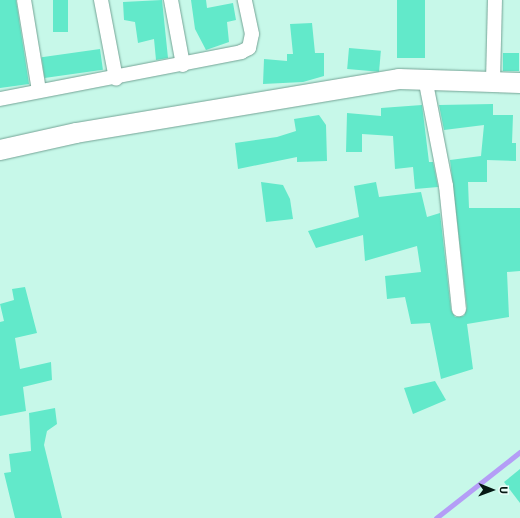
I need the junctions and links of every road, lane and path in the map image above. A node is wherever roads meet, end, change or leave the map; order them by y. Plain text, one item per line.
1 (24, 0) edge
2 (101, 0) edge
3 (171, 0) edge
4 (245, 0) edge
5 (496, 0) edge
6 (183, 65) junction
7 (425, 78) junction
8 (116, 79) junction
9 (493, 81) junction
10 (520, 83) edge
11 (39, 91) junction
12 (0, 99) edge
13 (0, 150) edge
14 (459, 309) dead end

1 - 11 street
2 - 8 street
3 - 6 street
4 - 6 street
5 - 9 street
6 - 8 street
7 - 9 street
7 - 13 street
7 - 14 street
8 - 11 street
9 - 10 street
11 - 12 street

